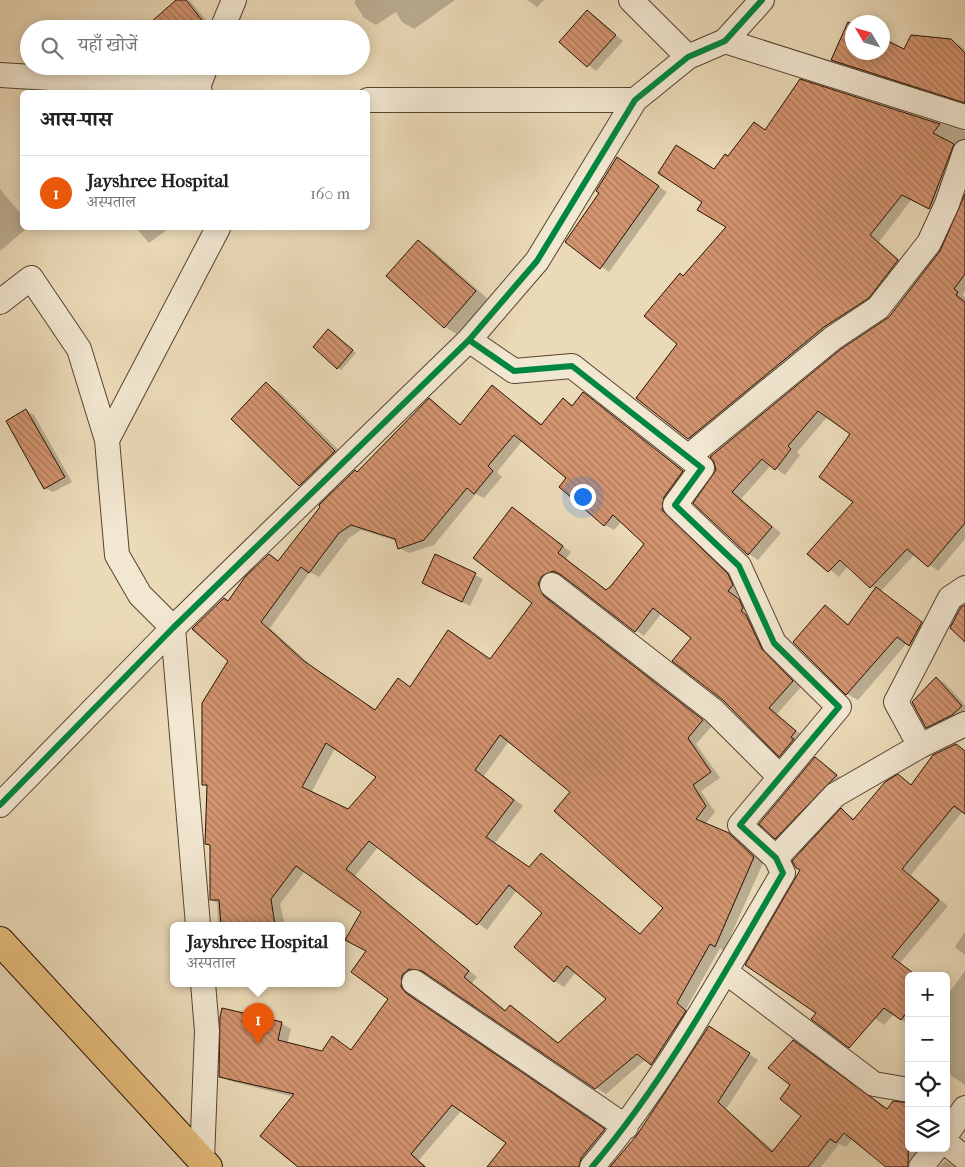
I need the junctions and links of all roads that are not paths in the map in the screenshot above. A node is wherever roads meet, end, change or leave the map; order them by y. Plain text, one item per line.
1 (234, 0) edge
2 (631, 0) edge
3 (762, 0) edge
4 (226, 20) edge
5 (725, 41) junction
6 (688, 57) junction
7 (0, 75) edge
8 (201, 82) edge
9 (370, 100) edge
10 (636, 100) junction
11 (965, 117) edge
12 (965, 152) edge
13 (217, 230) edge
14 (0, 302) edge
15 (469, 340) junction
16 (107, 440) junction
17 (688, 458) junction
18 (552, 584) dead end
19 (965, 588) edge
20 (173, 628) junction
21 (965, 723) edge
22 (920, 746) junction
23 (780, 777) junction
24 (1, 800) edge
25 (776, 858) junction
26 (198, 922) edge
27 (0, 941) edge
28 (726, 972) junction
29 (414, 982) dead end
30 (203, 987) edge
31 (905, 1089) edge
32 (965, 1108) edge
33 (626, 1127) junction
34 (950, 1129) edge
35 (950, 1135) edge
36 (933, 1152) edge
37 (965, 1158) edge
38 (205, 1163) edge
39 (592, 1167) edge
40 (922, 1167) edge

1 - 4 street
2 - 6 street
3 - 5 street
5 - 6 street
5 - 11 street
6 - 10 street
7 - 8 street
9 - 10 street
10 - 15 street
12 - 17 street
13 - 16 street
14 - 16 street
15 - 17 street
15 - 20 street
16 - 20 street
17 - 23 street
18 - 23 street
19 - 22 street
20 - 24 street
20 - 26 street
21 - 22 street
22 - 25 street
23 - 25 street
25 - 28 street
27 - 38 main road
28 - 31 street
28 - 33 street
29 - 33 street
30 - 38 street
32 - 34 street
33 - 39 street
35 - 37 street
36 - 40 street

